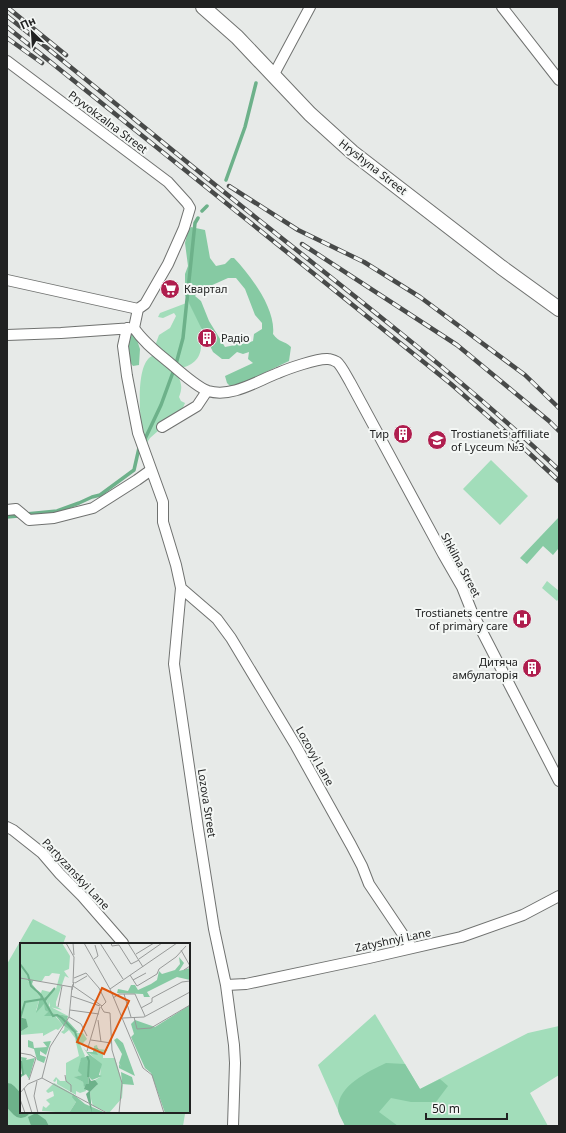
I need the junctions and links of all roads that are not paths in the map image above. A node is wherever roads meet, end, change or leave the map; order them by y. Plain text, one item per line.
1 (204, 7) edge
2 (310, 7) edge
3 (502, 7) edge
4 (7, 61) edge
5 (273, 76) junction
6 (559, 80) edge
7 (7, 280) edge
8 (559, 308) edge
9 (138, 309) junction
10 (130, 328) junction
11 (7, 335) edge
12 (207, 391) junction
13 (162, 427) dead end
14 (151, 470) junction
15 (7, 510) edge
16 (181, 588) junction
17 (559, 781) edge
18 (7, 827) edge
19 (559, 896) edge
20 (123, 943) dead end
21 (412, 948) junction
22 (226, 985) junction
23 (233, 1126) edge

1 - 5 street, Hryshyna Street
2 - 5 street
3 - 6 street
4 - 9 street, Pryvokzalna Street
5 - 8 street, Hryshyna Street
7 - 9 street
9 - 10 street, Lozova Street
10 - 11 street
10 - 12 street
10 - 14 street, Lozova Street
12 - 13 street
12 - 17 street, Shkilna Street
14 - 15 street
14 - 16 street, Lozova Street
16 - 21 street, Lozovyi Lane
16 - 22 street, Lozova Street
18 - 20 street, Partyzanskyi Lane
19 - 21 street, Zatyshnyi Lane
21 - 22 street, Zatyshnyi Lane
22 - 23 street, Lozova Street

